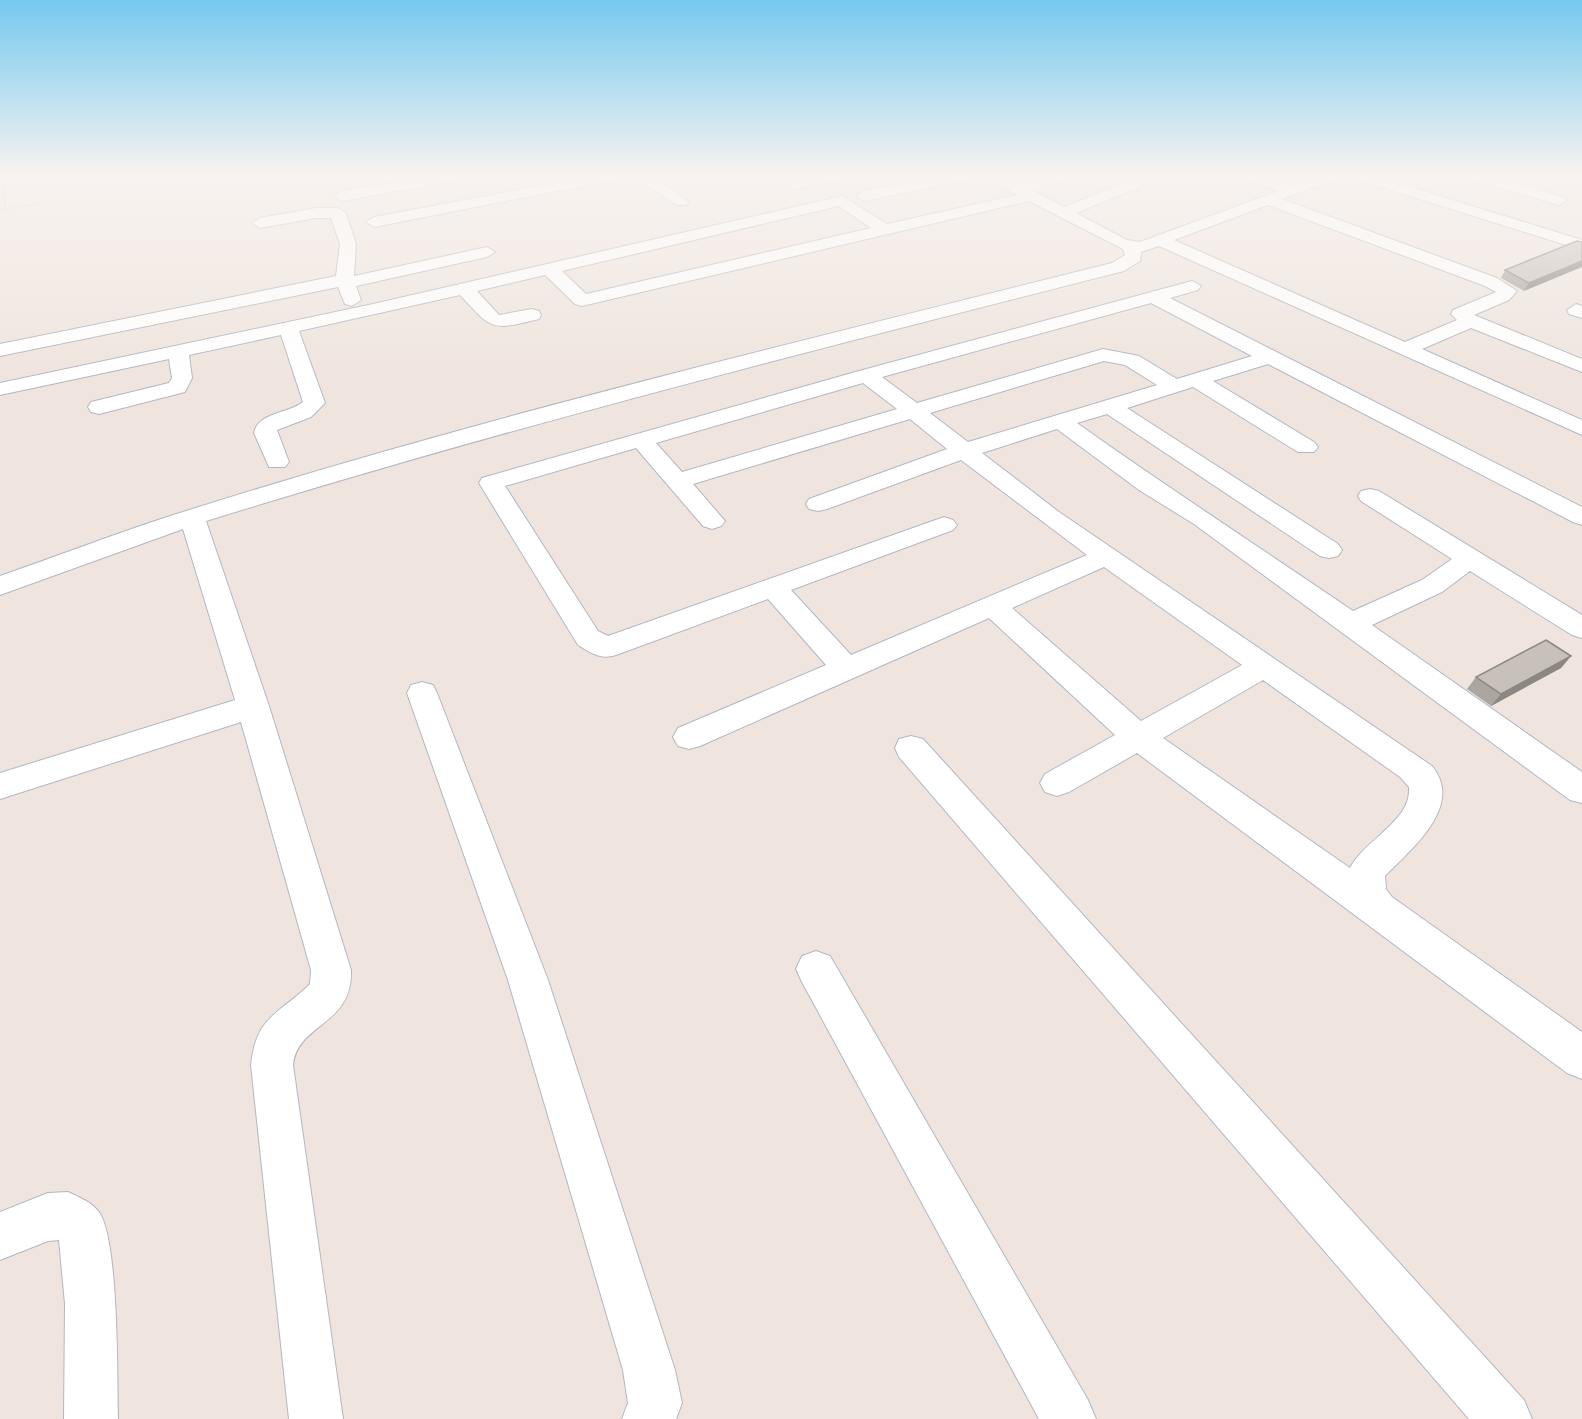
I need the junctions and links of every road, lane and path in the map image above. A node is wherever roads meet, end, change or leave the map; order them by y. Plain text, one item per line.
1 (346, 241) edge
2 (668, 241) edge
3 (765, 241) edge
4 (837, 241) edge
5 (1121, 241) edge
6 (1162, 241) joint
7 (1381, 241) edge
8 (1131, 246) junction
9 (643, 247) junction
10 (444, 249) dead end
11 (487, 252) dead end
12 (782, 254) junction
13 (550, 270) junction
14 (683, 276) junction
15 (346, 278) junction
16 (1192, 286) dead end
17 (465, 290) junction
18 (1154, 297) junction
19 (355, 314) junction
20 (532, 315) dead end
21 (1471, 321) junction
22 (288, 328) junction
23 (1406, 349) junction
24 (0, 350) edge
25 (178, 352) junction
26 (1269, 357) junction
27 (1582, 366) edge
28 (866, 375) junction
29 (1186, 383) junction
30 (0, 389) edge
31 (1110, 406) junction
32 (99, 407) dead end
33 (912, 411) junction
34 (1060, 422) junction
35 (1582, 428) edge
36 (641, 440) junction
37 (1306, 447) dead end
38 (963, 451) junction
39 (276, 462) dead end
40 (678, 482) junction
41 (1370, 496) dead end
42 (818, 504) dead end
43 (1582, 517) edge
44 (192, 518) junction
45 (712, 521) dead end
46 (944, 525) dead end
47 (1329, 550) dead end
48 (1107, 556) junction
49 (1470, 558) junction
50 (0, 586) edge
51 (773, 588) junction
52 (992, 605) junction
53 (1350, 623) junction
54 (1582, 628) edge
55 (1265, 665) junction
56 (845, 667) junction
57 (422, 693) dead end
58 (253, 706) junction
59 (1137, 736) junction
60 (688, 737) dead end
61 (911, 748) dead end
62 (1057, 783) dead end
63 (0, 786) edge
64 (1582, 790) edge
65 (1379, 909) junction
66 (816, 969) dead end
67 (1582, 1058) edge
68 (0, 1236) edge
69 (92, 1419) edge
70 (316, 1419) edge
71 (649, 1419) edge
72 (1069, 1419) edge
73 (1505, 1419) edge

1 - 15 street
2 - 9 street
3 - 12 street
4 - 12 street
5 - 8 street
6 - 8 street
6 - 23 street
7 - 21 street
8 - 44 street
9 - 13 street
9 - 14 street
10 - 15 street
11 - 15 street
12 - 14 street
13 - 14 street
13 - 17 street
15 - 19 street
15 - 24 street
16 - 18 street
17 - 19 street
17 - 20 street
18 - 26 street
18 - 28 street
19 - 22 street
21 - 23 street
21 - 27 street
22 - 25 street
22 - 39 street
23 - 35 street
25 - 30 street
25 - 32 street
26 - 29 street
26 - 43 street
28 - 33 street
28 - 36 street
29 - 31 street
29 - 33 street
29 - 37 street
31 - 34 street
31 - 47 street
33 - 38 street
33 - 40 street
34 - 38 street
34 - 53 street
36 - 40 street
36 - 51 street
38 - 42 street
38 - 48 street
40 - 45 street
41 - 49 street
44 - 50 street
44 - 58 street
46 - 51 street
48 - 52 street
48 - 55 street
49 - 53 street
49 - 54 street
51 - 56 street
52 - 56 street
52 - 59 street
53 - 64 street
55 - 59 street
55 - 65 street
56 - 60 street
57 - 71 street
58 - 63 street
58 - 70 street
59 - 62 street
59 - 65 street
61 - 73 street
65 - 67 street
66 - 72 street
68 - 69 street

